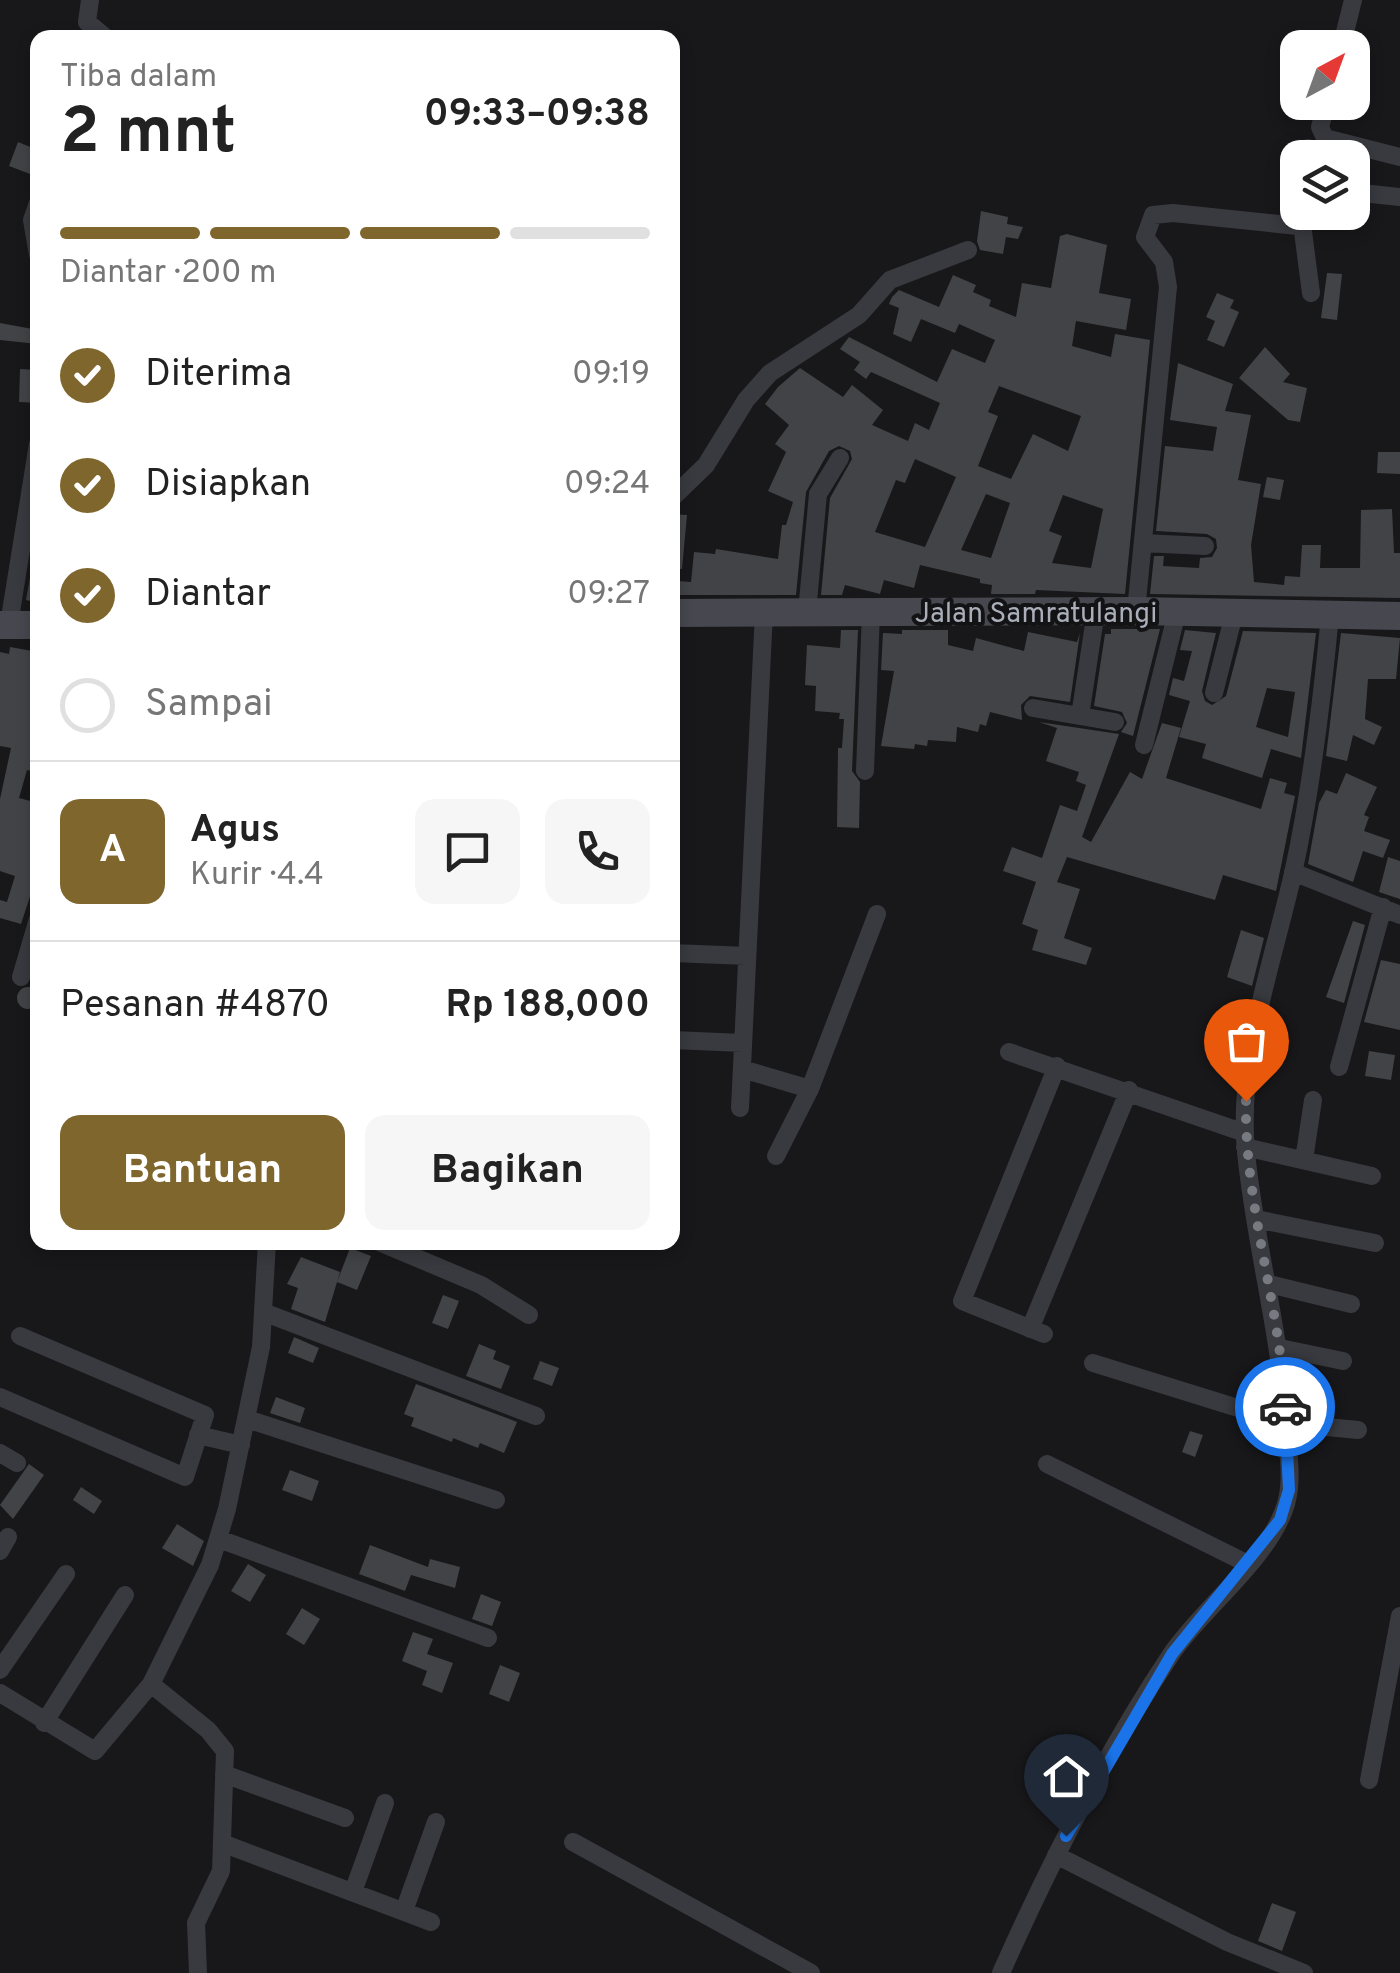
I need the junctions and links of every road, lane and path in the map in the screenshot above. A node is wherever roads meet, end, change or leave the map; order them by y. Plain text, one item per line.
1 (90, 0) edge
2 (1353, 0) edge
3 (96, 30) edge
4 (1346, 30) edge
5 (1322, 120) edge
6 (1400, 157) edge
7 (1370, 194) edge
8 (1400, 197) edge
9 (1280, 218) edge
10 (1305, 230) edge
11 (968, 250) dead end
12 (1311, 292) dead end
13 (840, 458) dead end
14 (30, 486) edge
15 (680, 490) edge
16 (1143, 542) junction
17 (1205, 546) dead end
18 (1096, 611) junction
19 (1136, 611) junction
20 (764, 612) junction
21 (807, 612) junction
22 (871, 612) junction
23 (1177, 612) junction
24 (680, 613) edge
25 (1234, 614) junction
26 (1330, 615) junction
27 (1400, 616) edge
28 (4, 624) edge
29 (30, 625) edge
30 (1214, 692) dead end
31 (1033, 708) dead end
32 (1080, 716) junction
33 (1116, 722) dead end
34 (1144, 745) dead end
35 (864, 771) dead end
36 (1293, 872) junction
37 (1392, 911) edge
38 (877, 914) dead end
39 (30, 947) edge
40 (680, 953) edge
41 (747, 956) junction
42 (21, 977) dead end
43 (680, 1040) edge
44 (743, 1043) junction
45 (1009, 1052) dead end
46 (1056, 1066) junction
47 (1339, 1067) dead end
48 (742, 1070) junction
49 (810, 1089) junction
50 (1128, 1090) junction
51 (1313, 1100) dead end
52 (740, 1108) dead end
53 (1245, 1140) junction
54 (776, 1156) dead end
55 (1304, 1160) junction
56 (1372, 1176) dead end
57 (1256, 1219) junction
58 (1374, 1243) dead end
59 (267, 1250) edge
60 (398, 1250) edge
61 (1269, 1284) junction
62 (1351, 1304) dead end
63 (263, 1312) junction
64 (530, 1315) dead end
65 (20, 1336) dead end
66 (1280, 1348) junction
67 (1344, 1361) dead end
68 (1093, 1362) dead end
69 (0, 1397) edge
70 (536, 1416) dead end
71 (247, 1419) junction
72 (1286, 1424) junction
73 (1358, 1430) dead end
74 (198, 1436) junction
75 (242, 1445) junction
76 (0, 1452) edge
77 (17, 1463) dead end
78 (1048, 1464) dead end
79 (496, 1500) dead end
80 (219, 1540) junction
81 (1246, 1563) junction
82 (66, 1574) dead end
83 (125, 1595) dead end
84 (1400, 1616) edge
85 (488, 1638) dead end
86 (0, 1670) edge
87 (151, 1684) junction
88 (0, 1693) edge
89 (44, 1722) junction
90 (224, 1774) junction
91 (1370, 1780) dead end
92 (385, 1803) dead end
93 (344, 1818) dead end
94 (436, 1822) dead end
95 (573, 1842) dead end
96 (222, 1843) junction
97 (1056, 1855) junction
98 (354, 1892) junction
99 (404, 1911) junction
100 (431, 1922) dead end
101 (198, 1973) edge
102 (811, 1973) edge
103 (1001, 1973) edge
104 (1304, 1973) edge

1 - 3 street
2 - 4 street
5 - 6 street
7 - 8 street
9 - 16 street
10 - 12 street
11 - 15 street
13 - 21 street
14 - 28 street
16 - 17 street
16 - 19 street
18 - 19 main road, Jalan Samratulangi
18 - 22 main road, Jalan Samratulangi
18 - 32 street
19 - 23 main road, Jalan Samratulangi
20 - 21 main road, Jalan Samratulangi
20 - 24 main road, Jalan Samratulangi
20 - 41 street
21 - 22 main road, Jalan Samratulangi
22 - 35 street
23 - 25 main road, Jalan Samratulangi
23 - 34 street
25 - 26 main road, Jalan Samratulangi
25 - 30 street
26 - 27 main road, Jalan Samratulangi
26 - 36 street
28 - 29 main road
31 - 32 street
32 - 33 street
36 - 37 street
36 - 53 street
37 - 47 street
38 - 49 street
39 - 42 street
40 - 41 street
41 - 44 street
43 - 44 street
44 - 48 street
45 - 46 street
46 - 50 street
46 - 50 street
48 - 49 street
48 - 52 street
49 - 54 street
50 - 53 street
51 - 55 street
53 - 55 street
53 - 57 street
55 - 56 street
57 - 58 street
57 - 61 street
59 - 63 street
60 - 64 street
61 - 62 street
61 - 66 street
63 - 70 street
63 - 71 street
65 - 74 street
66 - 67 street
66 - 72 street
68 - 72 street
69 - 74 street
71 - 75 street
71 - 79 street
72 - 73 street
72 - 81 street
74 - 75 street
75 - 80 street
76 - 77 street
78 - 81 street
80 - 85 street
80 - 87 street
81 - 97 street
82 - 86 street
83 - 89 street
84 - 91 street
87 - 89 street
87 - 90 street
88 - 89 street
90 - 93 street
90 - 96 street
92 - 98 street
94 - 99 street
95 - 102 street
96 - 98 street
96 - 101 street
97 - 103 street
97 - 104 street
98 - 99 street
99 - 100 street

